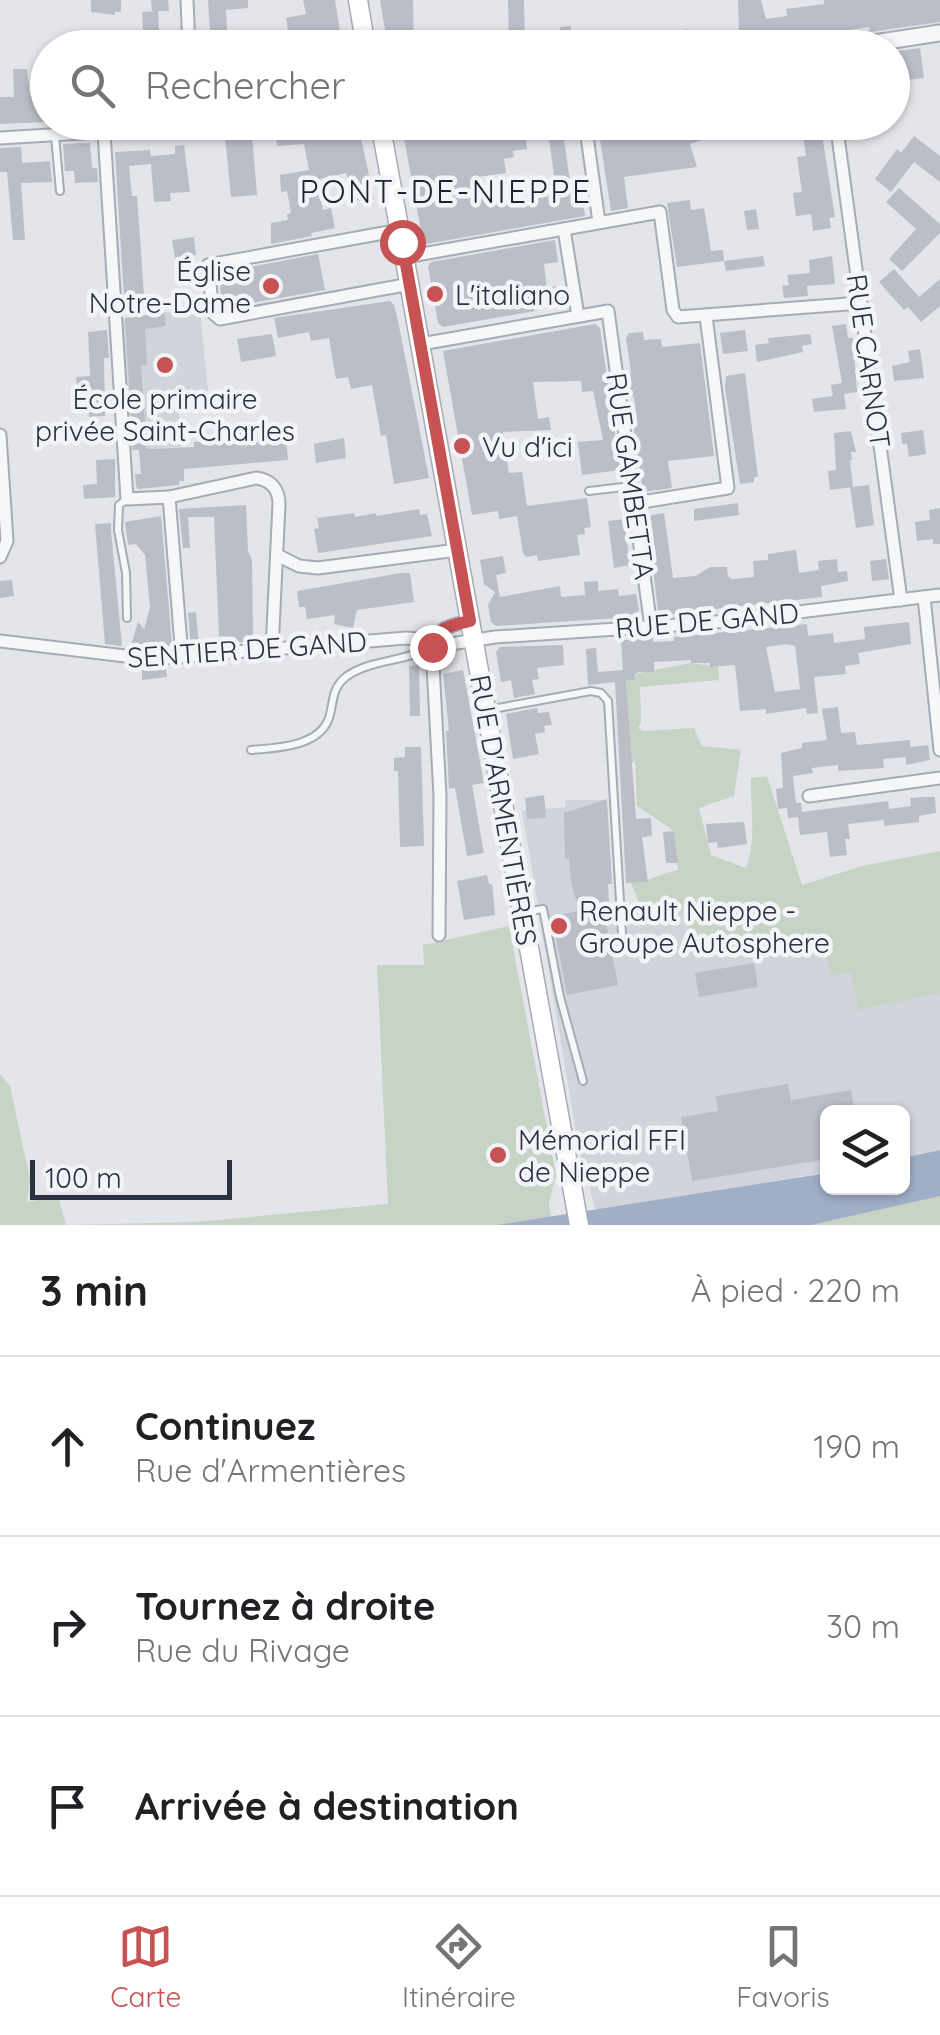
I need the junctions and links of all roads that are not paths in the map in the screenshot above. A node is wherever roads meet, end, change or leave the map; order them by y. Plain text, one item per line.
1 (187, 0) edge
2 (358, 0) edge
3 (188, 30) edge
4 (363, 30) edge
5 (940, 34) edge
6 (910, 38) edge
7 (30, 136) edge
8 (0, 138) edge
9 (55, 140) edge
10 (104, 140) edge
11 (383, 140) edge
12 (588, 140) edge
13 (838, 140) edge
14 (60, 191) dead end
15 (599, 222) junction
16 (564, 229) junction
17 (400, 230) junction
18 (405, 256) junction
19 (410, 284) junction
20 (861, 304) junction
21 (578, 316) junction
22 (706, 316) junction
23 (421, 344) junction
24 (0, 435) edge
25 (633, 486) junction
26 (588, 492) dead end
27 (168, 497) junction
28 (127, 500) junction
29 (636, 503) junction
30 (457, 550) junction
31 (277, 555) junction
32 (0, 557) edge
33 (940, 595) edge
34 (924, 597) junction
35 (901, 600) junction
36 (127, 618) dead end
37 (652, 627) junction
38 (472, 631) junction
39 (0, 642) edge
40 (432, 647) junction
41 (272, 650) junction
42 (182, 657) junction
43 (486, 710) junction
44 (252, 750) dead end
45 (940, 750) edge
46 (940, 778) edge
47 (809, 796) dead end
48 (522, 912) junction
49 (622, 934) dead end
50 (439, 935) dead end
51 (583, 1082) dead end
52 (579, 1225) edge

1 - 3 street
2 - 4 main road
5 - 6 street
7 - 8 street
9 - 14 lane
10 - 28 street
11 - 17 main road, RUE D'ARMENTIÈRES
12 - 15 street
13 - 20 street, RUE CARNOT
15 - 16 street
15 - 22 street
16 - 18 street
16 - 21 street
17 - 18 main road, RUE D'ARMENTIÈRES
17 - 19 street
18 - 19 main road, RUE D'ARMENTIÈRES
19 - 23 main road, RUE D'ARMENTIÈRES
20 - 22 street
20 - 35 street, RUE CARNOT
21 - 23 street
21 - 25 street, RUE GAMBETTA
22 - 29 street
23 - 30 main road, RUE D'ARMENTIÈRES
24 - 32 street
25 - 26 lane
25 - 29 street, RUE GAMBETTA
27 - 28 street
27 - 31 street
27 - 42 street
28 - 36 lane
29 - 37 street, RUE GAMBETTA
30 - 31 street
30 - 38 main road, RUE D'ARMENTIÈRES
31 - 41 street
33 - 34 street, RUE DE GAND
34 - 35 street, RUE DE GAND
34 - 45 street
35 - 37 street, RUE DE GAND
37 - 38 street, RUE DE GAND
38 - 40 street, RUE DE GAND
38 - 40 street
38 - 43 main road, RUE D'ARMENTIÈRES
39 - 42 street, SENTIER DE GAND
40 - 41 street, SENTIER DE GAND
40 - 44 lane
40 - 50 street
41 - 42 street, SENTIER DE GAND
43 - 48 main road, RUE D'ARMENTIÈRES
43 - 49 lane
46 - 47 street
48 - 51 lane
48 - 52 main road, RUE D'ARMENTIÈRES

